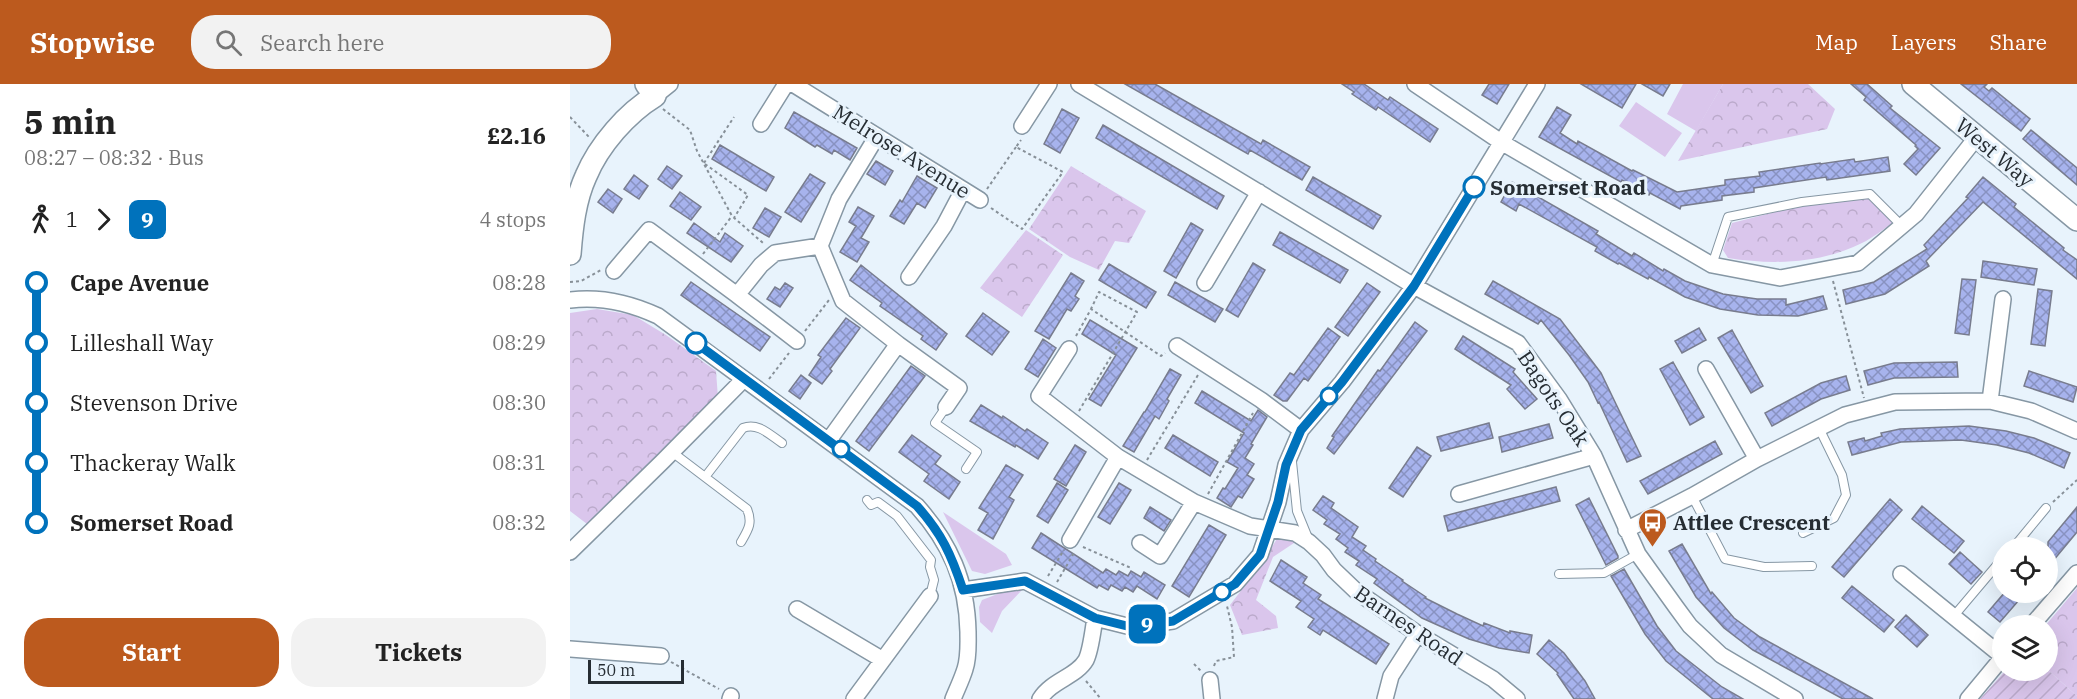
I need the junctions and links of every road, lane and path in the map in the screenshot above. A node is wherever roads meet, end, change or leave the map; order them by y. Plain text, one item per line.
1 (786, 84) edge
2 (793, 84) edge
3 (1049, 84) edge
4 (1079, 84) edge
5 (1415, 84) edge
6 (1538, 84) edge
7 (1913, 84) edge
8 (655, 91) edge
9 (570, 117) edge
10 (734, 117) dead end
11 (761, 124) dead end
12 (1022, 126) joint
13 (877, 136) junction
14 (1976, 138) junction
15 (1501, 142) junction
16 (1016, 147) junction
17 (602, 150) junction
18 (703, 163) junction
19 (963, 190) junction
20 (1259, 192) junction
21 (980, 200) junction
22 (733, 217) junction
23 (2077, 220) edge
24 (1903, 227) junction
25 (820, 246) junction
26 (775, 253) junction
27 (570, 254) edge
28 (696, 264) junction
29 (1712, 265) junction
30 (1830, 270) junction
31 (614, 271) joint
32 (909, 277) dead end
33 (570, 282) edge
34 (1205, 283) dead end
35 (1414, 286) junction
36 (737, 295) junction
37 (2002, 299) dead end
38 (570, 300) edge
39 (1091, 309) junction
40 (1127, 333) junction
41 (798, 341) dead end
42 (898, 344) junction
43 (1177, 346) joint
44 (1069, 349) joint
45 (1204, 365) junction
46 (1706, 369) dead end
47 (744, 379) junction
48 (1261, 400) junction
49 (1990, 401) junction
50 (946, 407) joint
51 (1867, 409) junction
52 (1073, 421) junction
53 (1819, 428) junction
54 (1301, 430) junction
55 (2077, 430) edge
56 (829, 440) junction
57 (782, 443) dead end
58 (672, 452) junction
59 (1292, 452) junction
60 (1594, 456) junction
61 (1118, 457) junction
62 (1757, 459) junction
63 (966, 469) dead end
64 (1140, 470) junction
65 (705, 477) junction
66 (2077, 480) edge
67 (1459, 494) dead end
68 (1692, 496) junction
69 (867, 500) dead end
70 (1198, 504) junction
71 (2046, 508) joint
72 (1268, 527) junction
73 (1626, 530) junction
74 (1803, 533) dead end
75 (2022, 537) edge
76 (1070, 540) joint
77 (741, 542) dead end
78 (1309, 542) junction
79 (1140, 543) dead end
80 (570, 552) edge
81 (1638, 554) junction
82 (1812, 566) dead end
83 (1131, 568) dead end
84 (1992, 571) edge
85 (2077, 573) edge
86 (1559, 574) dead end
87 (1901, 574) dead end
88 (963, 590) junction
89 (1223, 591) junction
90 (1045, 592) junction
91 (923, 599) joint
92 (797, 609) dead end
93 (2041, 615) edge
94 (1953, 617) junction
95 (1095, 618) junction
96 (1418, 634) junction
97 (570, 649) edge
98 (1992, 649) edge
99 (661, 656) joint
100 (883, 660) junction
101 (1992, 669) edge
102 (1076, 670) junction
103 (1210, 680) joint
104 (731, 698) edge
105 (854, 699) edge
106 (954, 699) edge
107 (1040, 699) edge
108 (1101, 699) edge
109 (1212, 699) edge
110 (1385, 699) edge
111 (1517, 699) edge
112 (1796, 699) edge
113 (1968, 699) edge

1 - 11 street
2 - 13 street, Melrose Avenue
3 - 12 street
4 - 20 street, Bagots Oak
5 - 15 street
6 - 15 street
7 - 14 street, West Way
8 - 17 street
8 - 18 path
9 - 17 path
10 - 18 path
12 - 16 path
13 - 19 street, Melrose Avenue
13 - 25 street
14 - 23 street, West Way
14 - 24 street
15 - 29 street
15 - 35 street
16 - 21 path
16 - 21 path
17 - 27 street
18 - 22 path
18 - 22 path
19 - 21 street, Melrose Avenue
19 - 32 street
20 - 34 street
20 - 35 street, Bagots Oak
22 - 26 path
22 - 28 path
24 - 29 lane
24 - 30 street
25 - 26 street
25 - 42 street
26 - 36 street
28 - 31 street
28 - 36 street
29 - 30 street
30 - 51 path
31 - 33 path
35 - 54 street
35 - 60 street, Bagots Oak
36 - 41 street
37 - 49 street
38 - 47 street
39 - 40 path
39 - 40 path
39 - 44 path
40 - 43 path
40 - 52 path
42 - 50 street
42 - 56 street
43 - 45 street
44 - 52 street, Barnes Road
45 - 48 street
45 - 64 path
46 - 62 street
47 - 56 street
47 - 58 street
48 - 54 street
48 - 70 path
49 - 51 street
49 - 55 street
50 - 63 lane
51 - 53 street
52 - 61 street, Barnes Road
53 - 62 street
53 - 74 lane
54 - 59 street
56 - 88 street
57 - 65 lane
58 - 65 lane
58 - 80 street
59 - 72 street
59 - 78 lane, Barnes Road
60 - 67 street
60 - 73 street, Bagots Oak
61 - 64 street, Barnes Road
61 - 76 street
62 - 68 street
64 - 70 street, Barnes Road
65 - 77 lane
66 - 71 path
68 - 73 street
68 - 82 lane
69 - 91 lane
70 - 72 street, Barnes Road
70 - 79 street
71 - 75 lane
72 - 78 street, Barnes Road
72 - 89 street
73 - 81 street, Bagots Oak
76 - 90 path
78 - 96 street, Barnes Road
81 - 86 lane
81 - 112 street, Bagots Oak
83 - 90 path
84 - 94 lane
85 - 93 street
87 - 94 street
88 - 90 street
88 - 106 street
89 - 95 street
89 - 103 path
90 - 95 street
91 - 100 street
92 - 100 street
94 - 98 street
95 - 102 street
96 - 110 street
96 - 111 street, Barnes Road
97 - 99 street
99 - 104 path
100 - 105 street
101 - 113 street
102 - 107 street
102 - 108 path
103 - 109 street

